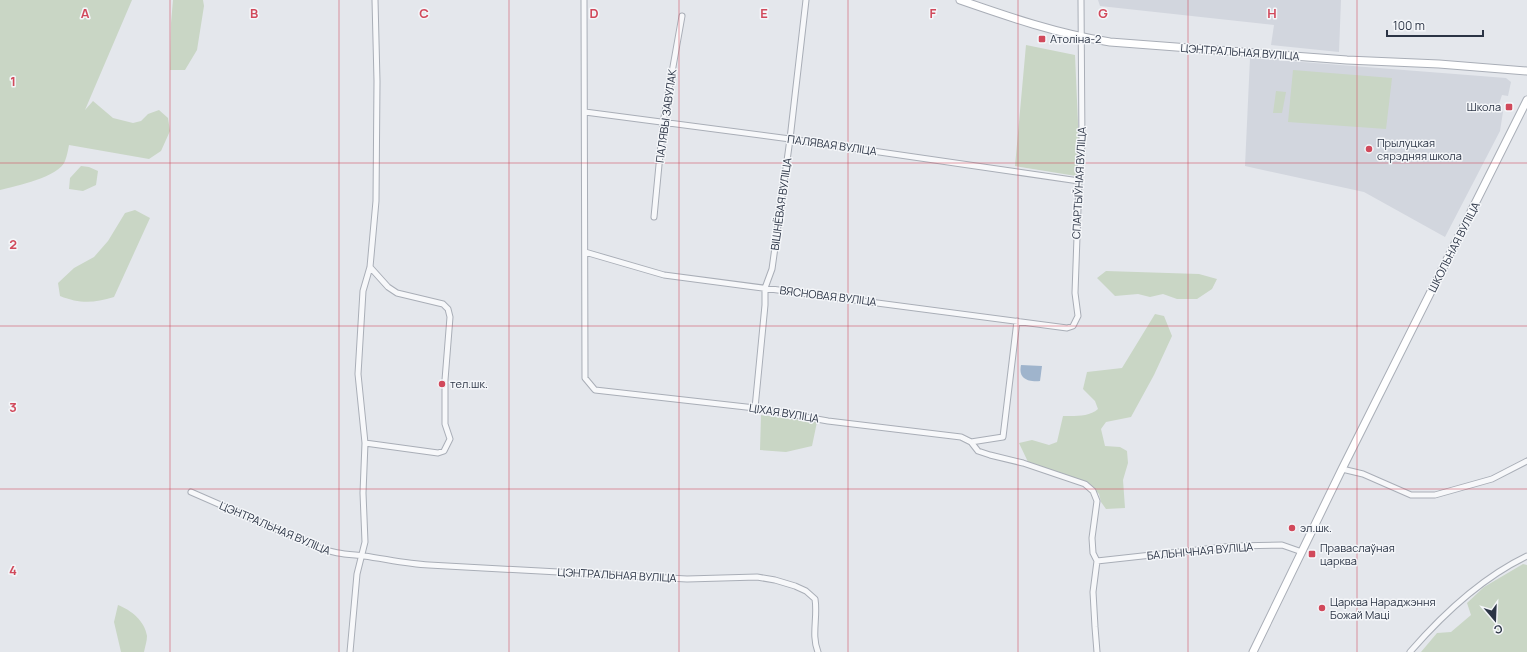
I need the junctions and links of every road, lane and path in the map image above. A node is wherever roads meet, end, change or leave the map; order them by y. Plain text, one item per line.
1 (375, 0) edge
2 (584, 0) edge
3 (806, 0) edge
4 (960, 0) edge
5 (1081, 0) edge
6 (682, 16) dead end
7 (1082, 38) junction
8 (1527, 71) edge
9 (1527, 100) edge
10 (585, 112) junction
11 (664, 123) junction
12 (790, 140) junction
13 (1079, 181) junction
14 (654, 217) dead end
15 (585, 252) junction
16 (370, 266) junction
17 (765, 288) junction
18 (1017, 321) junction
19 (1073, 326) joint
20 (755, 408) junction
21 (971, 442) junction
22 (365, 443) junction
23 (1527, 461) edge
24 (1342, 469) junction
25 (191, 492) dead end
26 (1302, 552) junction
27 (362, 556) junction
28 (1527, 556) edge
29 (1097, 561) junction
30 (350, 652) edge
31 (818, 652) edge
32 (1097, 652) edge
33 (1253, 652) edge
34 (1410, 652) edge

1 - 16 street
2 - 10 street
3 - 12 street, ВІШНЁВАЯ ВУЛІЦА
4 - 7 street, ЦЭНТРАЛЬНАЯ ВУЛІЦА
5 - 7 street, СПАРТЫЎНАЯ ВУЛІЦА
6 - 11 street, ПАЛЯВЫ ЗАВУЛАК
7 - 8 street, ЦЭНТРАЛЬНАЯ ВУЛІЦА
7 - 13 street, СПАРТЫЎНАЯ ВУЛІЦА
9 - 24 street, ШКОЛЬНАЯ ВУЛІЦА
10 - 11 street, ПАЛЯВАЯ ВУЛІЦА
10 - 15 street
11 - 12 street, ПАЛЯВАЯ ВУЛІЦА
11 - 14 street, ПАЛЯВЫ ЗАВУЛАК
12 - 13 street, ПАЛЯВАЯ ВУЛІЦА
12 - 17 street, ВІШНЁВАЯ ВУЛІЦА
13 - 19 street, СПАРТЫЎНАЯ ВУЛІЦА
15 - 17 street, ВЯСНОВАЯ ВУЛІЦА
15 - 20 street, ЦІХАЯ ВУЛІЦА
16 - 22 street
16 - 22 street
17 - 18 street, ВЯСНОВАЯ ВУЛІЦА
17 - 20 street, ВІШНЁВАЯ ВУЛІЦА
18 - 19 street, ВЯСНОВАЯ ВУЛІЦА
18 - 21 street
20 - 21 street, ЦІХАЯ ВУЛІЦА
21 - 29 street
22 - 27 street
23 - 24 street
24 - 26 street
25 - 27 street, ЦЭНТРАЛЬНАЯ ВУЛІЦА
26 - 29 street, БАЛЬНІЧНАЯ ВУЛІЦА
26 - 33 street
27 - 30 street
27 - 31 street, ЦЭНТРАЛЬНАЯ ВУЛІЦА
28 - 34 street
29 - 32 street

